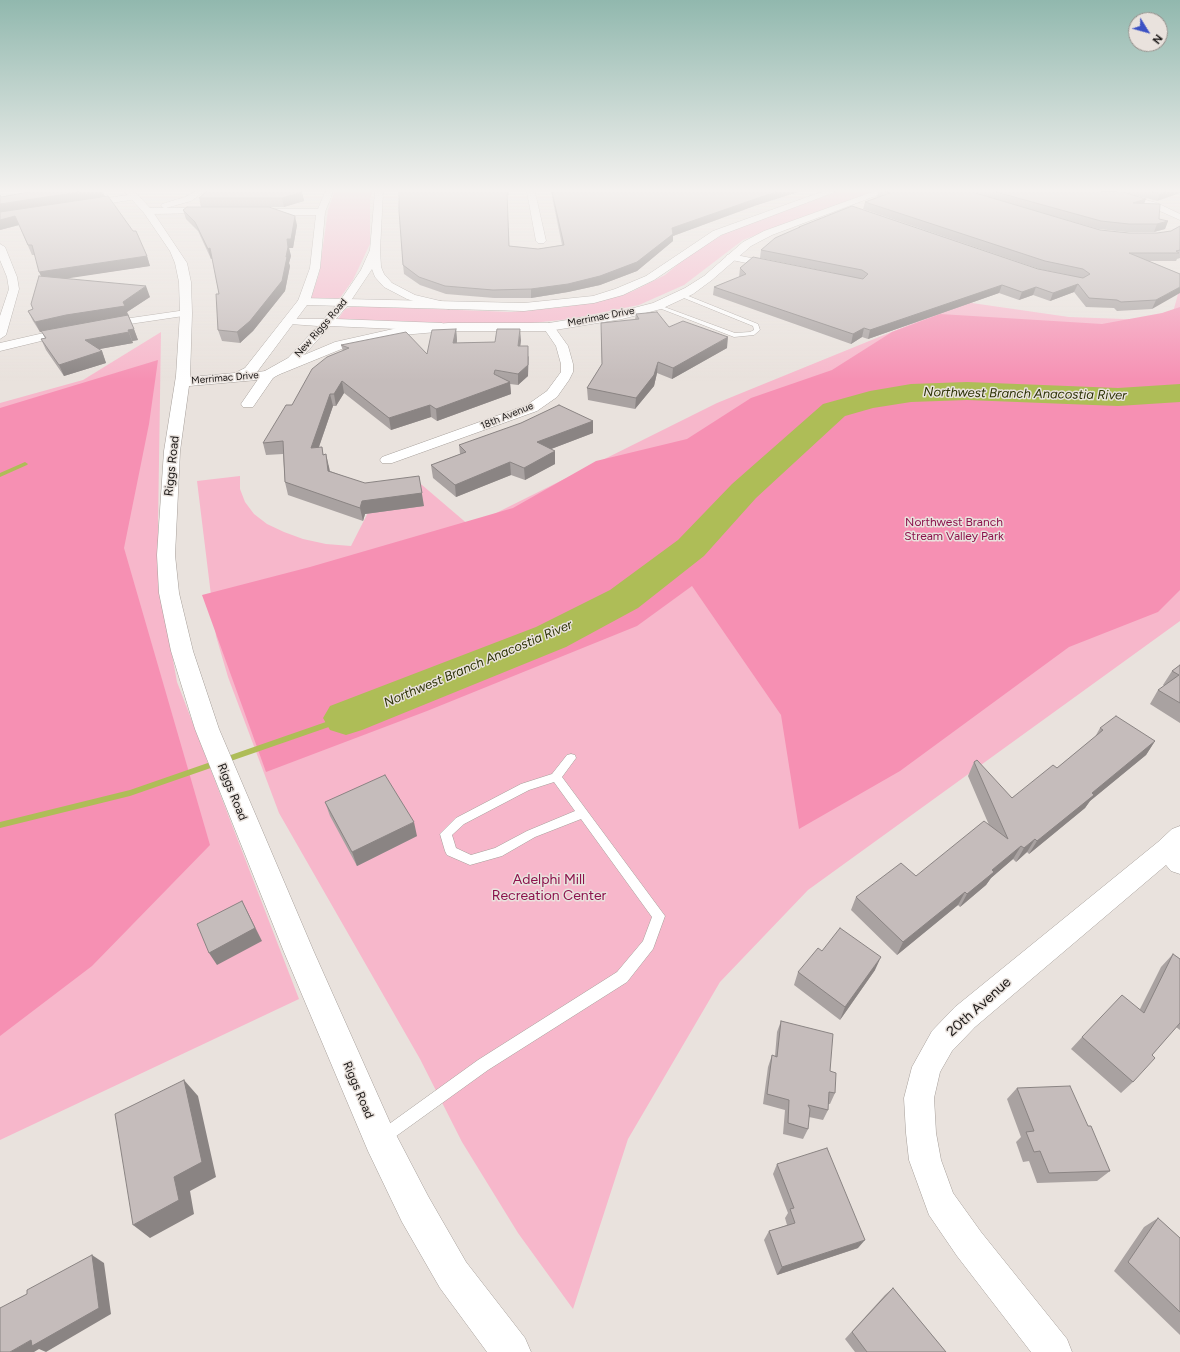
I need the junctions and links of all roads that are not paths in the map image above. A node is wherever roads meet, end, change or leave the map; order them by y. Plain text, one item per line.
1 (3, 255) edge
2 (177, 255) edge
3 (316, 255) edge
4 (373, 255) edge
5 (375, 255) edge
6 (685, 255) edge
7 (733, 255) edge
8 (731, 257) junction
9 (783, 268) edge
10 (12, 277) junction
11 (0, 279) edge
12 (681, 295) junction
13 (304, 301) junction
14 (344, 302) junction
15 (453, 306) junction
16 (657, 306) junction
17 (186, 313) junction
18 (290, 321) junction
19 (327, 322) junction
20 (94, 327) edge
21 (448, 327) junction
22 (549, 327) junction
23 (78, 330) edge
24 (0, 335) edge
25 (0, 347) edge
26 (268, 374) junction
27 (240, 376) junction
28 (182, 382) junction
29 (248, 404) dead end
30 (387, 460) dead end
31 (571, 758) dead end
32 (556, 777) junction
33 (583, 813) junction
34 (1176, 850) edge
35 (380, 1139) junction
36 (511, 1352) edge
37 (1054, 1352) edge

1 - 10 street
2 - 17 street, Riggs Road
3 - 13 street
4 - 14 street, New Riggs Road
5 - 15 street
6 - 15 street, Merrimac Drive
7 - 8 street, Merrimac Drive
8 - 9 street
8 - 12 street, Merrimac Drive
10 - 11 street
10 - 24 street
12 - 16 street, Merrimac Drive
12 - 16 lane
13 - 14 street, Merrimac Drive
13 - 18 street
14 - 15 street, Merrimac Drive
14 - 19 street, New Riggs Road
16 - 22 street, Merrimac Drive
17 - 20 street
17 - 28 street, Riggs Road
18 - 19 street, Merrimac Drive
18 - 27 street
19 - 21 street, Merrimac Drive
19 - 26 street, New Riggs Road
21 - 22 street, Merrimac Drive
21 - 26 street, Merrimac Drive
22 - 30 street, 18th Avenue
23 - 25 street
26 - 27 street, Merrimac Drive
26 - 29 street, New Riggs Road
27 - 28 street, Merrimac Drive
28 - 35 street, Riggs Road
31 - 32 lane
32 - 33 lane
32 - 33 lane
33 - 35 lane
34 - 37 street, 20th Avenue
35 - 36 street, Riggs Road

